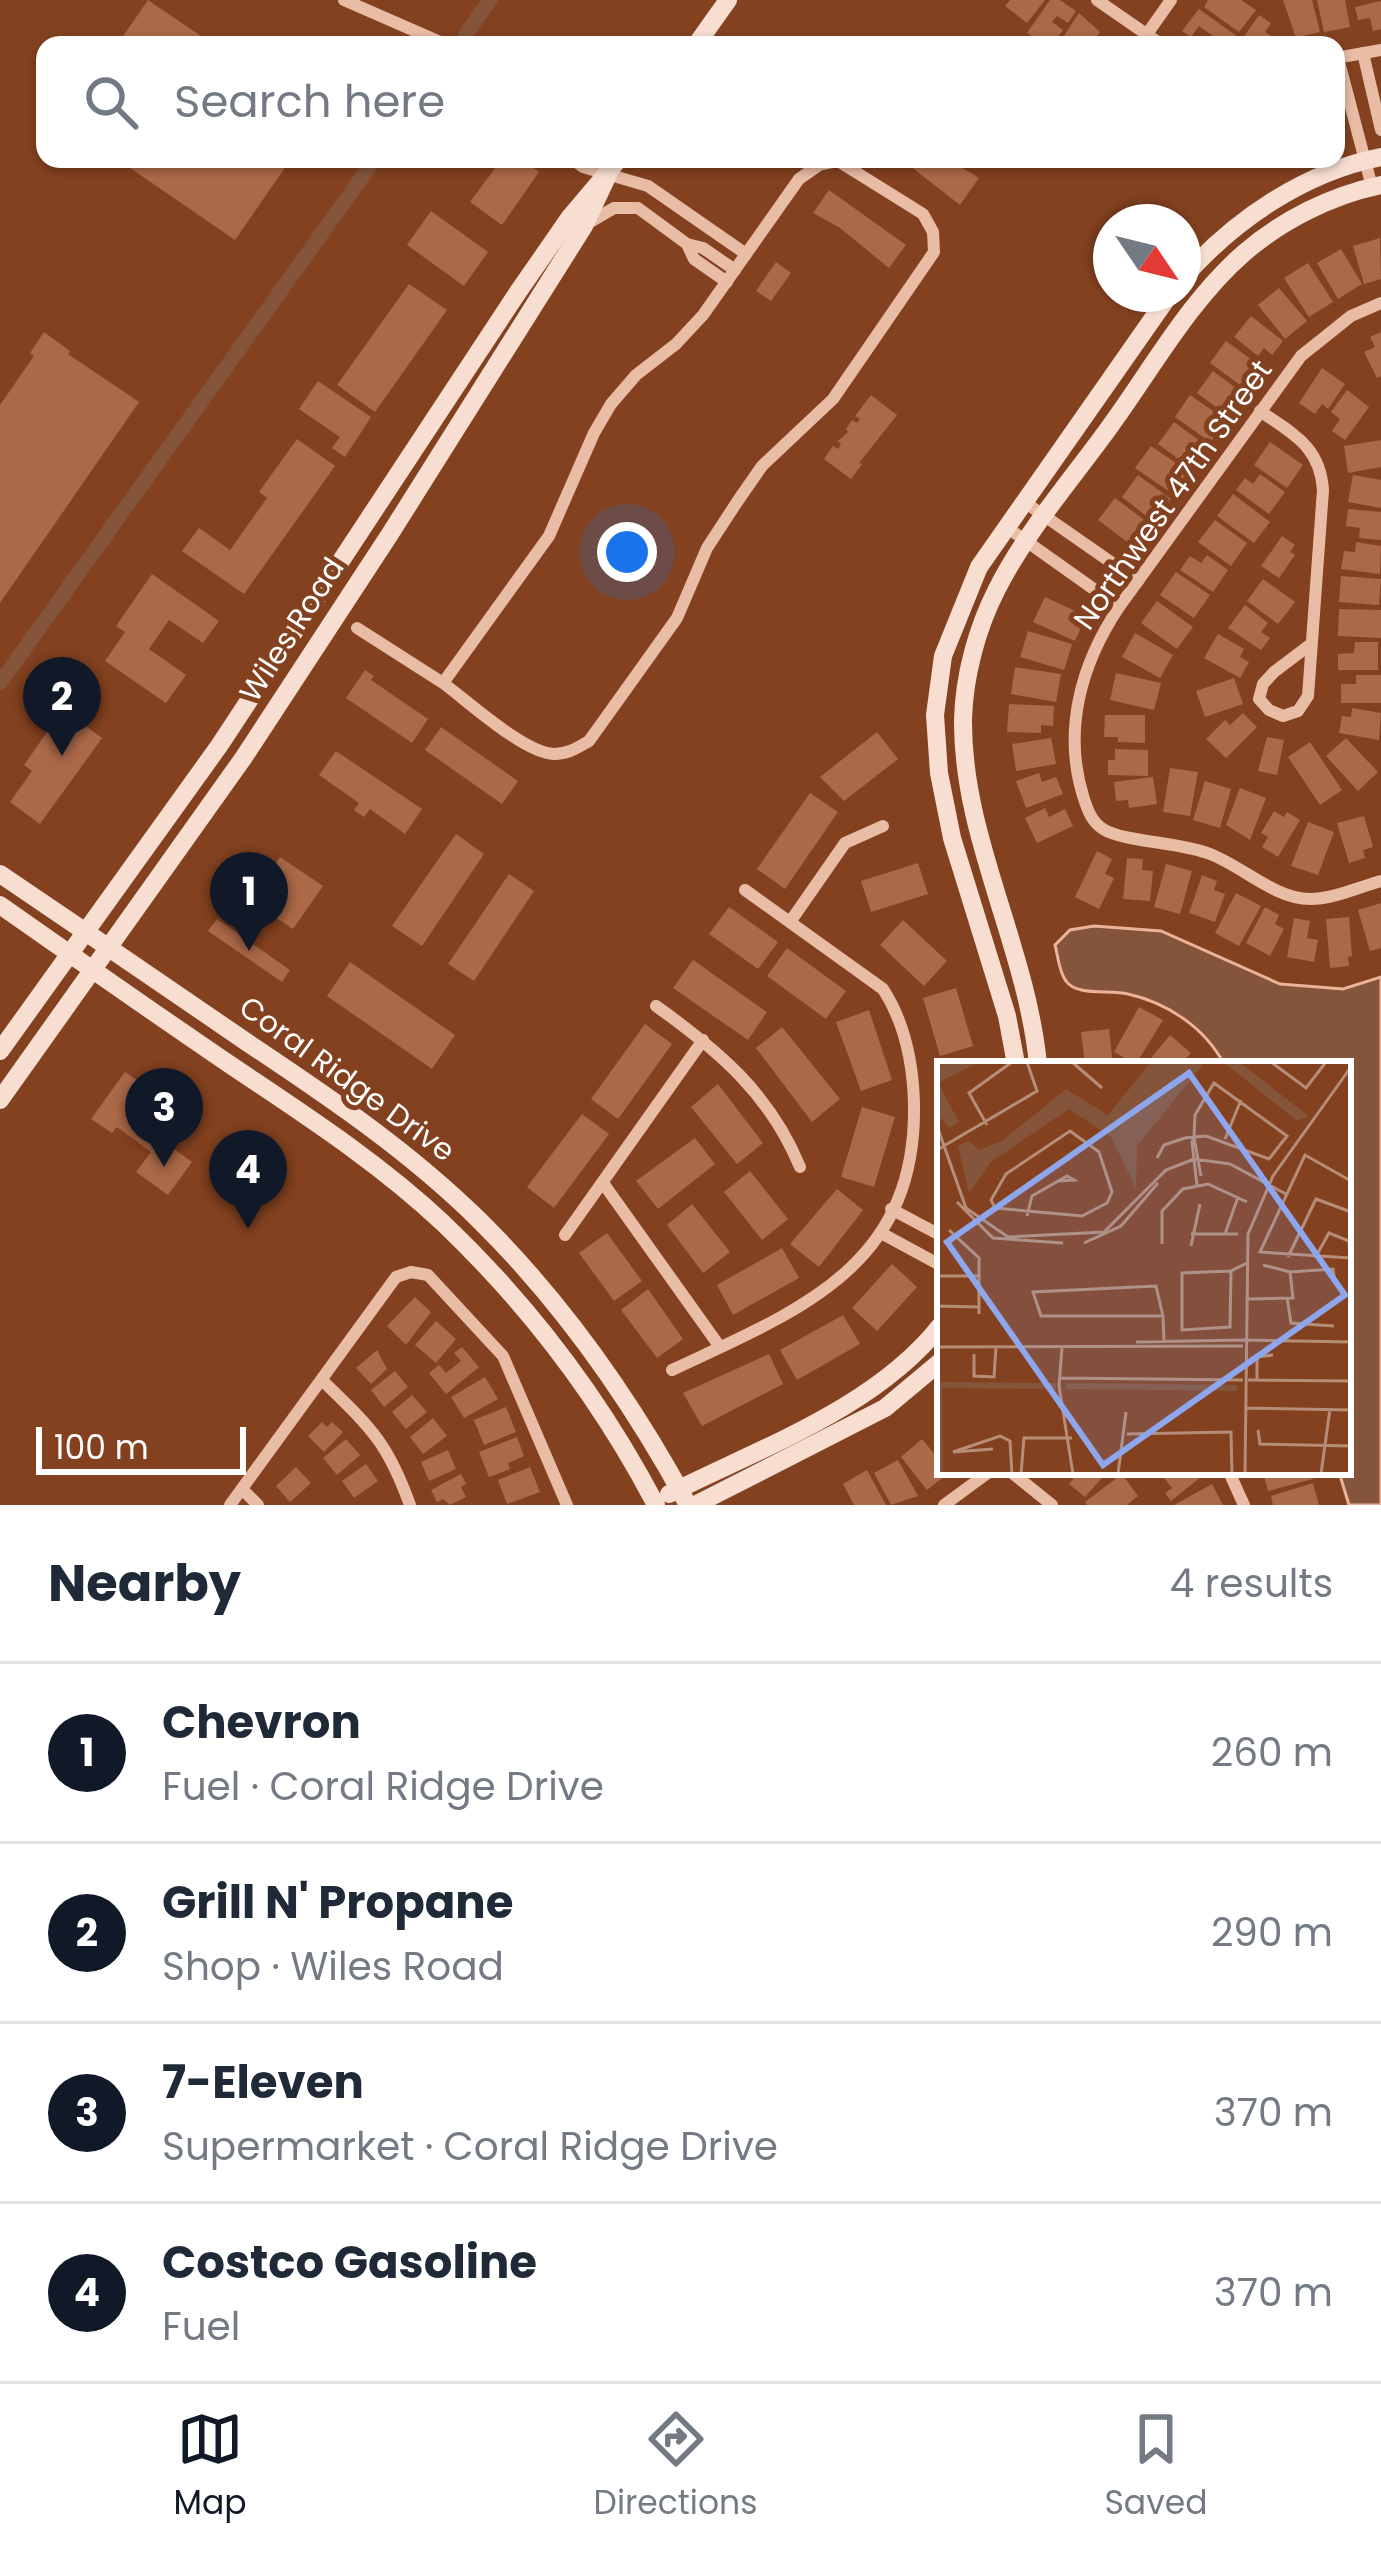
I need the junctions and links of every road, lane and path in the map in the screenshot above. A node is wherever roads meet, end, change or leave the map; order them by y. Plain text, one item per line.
1 (344, 0) edge
2 (728, 0) edge
3 (1097, 0) edge
4 (1171, 0) edge
5 (405, 25) junction
6 (1147, 34) junction
7 (418, 36) edge
8 (428, 36) edge
9 (702, 36) edge
10 (1150, 36) edge
11 (1381, 50) edge
12 (1363, 53) junction
13 (1345, 56) edge
14 (1345, 80) edge
15 (1381, 130) edge
16 (1373, 159) edge
17 (605, 168) edge
18 (606, 168) edge
19 (615, 168) edge
20 (815, 168) edge
21 (849, 168) edge
22 (1376, 186) edge
23 (584, 226) junction
24 (721, 236) junction
25 (687, 244) junction
26 (710, 253) junction
27 (746, 254) junction
28 (1201, 259) edge
29 (731, 276) junction
30 (1381, 303) edge
31 (1157, 312) edge
32 (1260, 411) junction
33 (1024, 501) junction
34 (1045, 516) junction
35 (1005, 526) junction
36 (1027, 542) junction
37 (1138, 581) junction
38 (1119, 607) junction
39 (357, 628) dead end
40 (1310, 644) junction
41 (443, 683) junction
42 (884, 826) dead end
43 (0, 874) edge
44 (1381, 881) edge
45 (745, 890) dead end
46 (0, 905) edge
47 (790, 922) junction
48 (85, 932) junction
49 (110, 948) junction
50 (69, 953) junction
51 (94, 971) junction
52 (656, 1006) dead end
53 (704, 1040) junction
54 (0, 1051) edge
55 (1015, 1061) edge
56 (1038, 1061) edge
57 (0, 1100) edge
58 (800, 1167) dead end
59 (603, 1183) junction
60 (891, 1209) junction
61 (881, 1232) junction
62 (937, 1233) edge
63 (565, 1235) dead end
64 (937, 1263) edge
65 (937, 1329) edge
66 (721, 1347) junction
67 (937, 1364) edge
68 (672, 1370) dead end
69 (322, 1380) junction
70 (985, 1475) edge
71 (1016, 1475) edge
72 (1229, 1475) edge
73 (242, 1489) junction
74 (687, 1500) edge
75 (652, 1504) edge
76 (230, 1505) edge
77 (258, 1505) edge
78 (410, 1505) edge
79 (567, 1505) edge
80 (944, 1505) edge
81 (1052, 1505) edge
82 (1244, 1505) edge

1 - 5 street
2 - 9 street
3 - 6 street
4 - 6 street
5 - 7 street
5 - 8 street
6 - 10 street
11 - 12 street
12 - 13 street
12 - 15 street
14 - 16 street
16 - 22 street
16 - 28 street
17 - 48 street, Wiles Road
18 - 23 street, Wiles Road
19 - 24 street
20 - 27 street
21 - 41 street
22 - 34 street
23 - 25 street
23 - 49 street, Wiles Road
24 - 26 street
24 - 27 street
25 - 26 street
25 - 29 street
26 - 29 street
27 - 29 street
29 - 41 street
30 - 32 street, Northwest 47th Street
31 - 33 street
32 - 37 street, Northwest 47th Street
32 - 40 street
33 - 34 street
33 - 35 street
34 - 36 street
34 - 37 street
35 - 36 street
35 - 55 street
36 - 38 street
36 - 56 street
37 - 38 street, Northwest 47th Street
38 - 44 street, Northwest 47th Street
39 - 41 street
40 - 40 street
42 - 47 street
43 - 48 street, Coral Ridge Drive
45 - 47 street
46 - 50 street, Coral Ridge Drive
47 - 60 street
48 - 49 street, Coral Ridge Drive
48 - 50 street, Wiles Road
49 - 51 street, Wiles Road
49 - 74 street, Coral Ridge Drive
50 - 51 street, Coral Ridge Drive
50 - 54 street, Wiles Road
51 - 57 street, Wiles Road
51 - 75 street, Coral Ridge Drive
52 - 53 street
53 - 58 street
53 - 59 street
59 - 63 street
59 - 66 street
60 - 61 street
60 - 62 street
61 - 64 street
61 - 66 street
65 - 74 street
66 - 68 street
67 - 74 street
69 - 73 street
69 - 78 street
69 - 79 street
70 - 80 street
71 - 81 street
72 - 82 street
73 - 76 street
73 - 77 street
74 - 75 street

